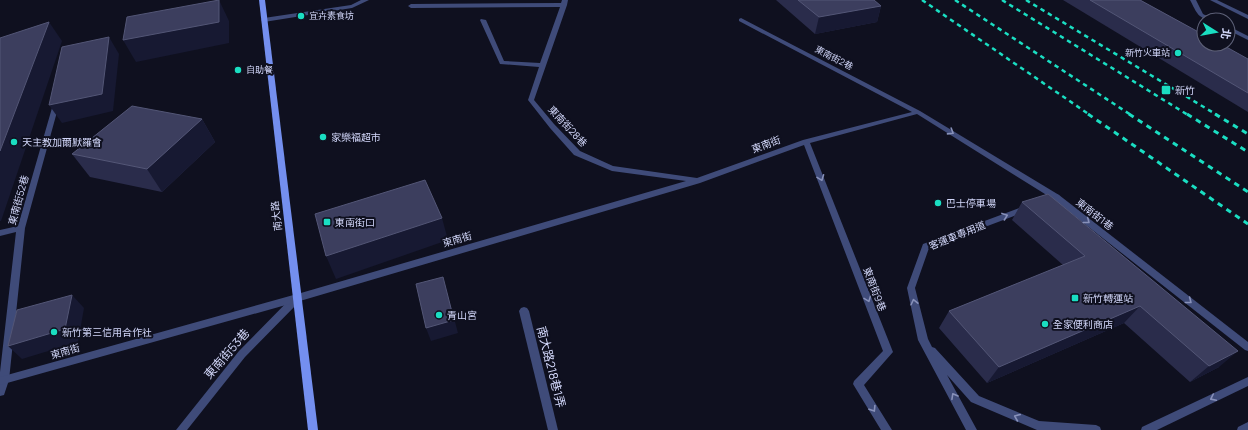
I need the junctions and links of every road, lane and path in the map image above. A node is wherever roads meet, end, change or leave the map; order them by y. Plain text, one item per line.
1 (262, 0) edge
2 (366, 0) edge
3 (1193, 0) edge
4 (1213, 0) edge
5 (564, 2) edge
6 (411, 6) dead end
7 (1199, 12) edge
8 (1248, 17) edge
9 (264, 20) junction
10 (483, 20) dead end
11 (741, 20) dead end
12 (1236, 32) edge
13 (1248, 38) edge
14 (543, 65) junction
15 (57, 100) edge
16 (918, 112) junction
17 (806, 142) junction
18 (697, 181) junction
19 (1056, 197) junction
20 (21, 228) junction
21 (0, 233) edge
22 (297, 298) junction
23 (524, 311) dead end
24 (923, 340) junction
25 (1248, 347) edge
26 (2, 380) edge
27 (1248, 381) edge
28 (0, 392) edge
29 (1248, 427) edge
30 (181, 430) edge
31 (313, 430) edge
32 (553, 430) edge
33 (887, 430) edge
34 (972, 430) edge
35 (1096, 430) edge
36 (1146, 430) edge
37 (1242, 430) edge

1 - 9 main road, 南大路
2 - 9 street
3 - 7 street
4 - 8 street
5 - 6 street
5 - 14 street, 東南街28巷
9 - 22 main road, 南大路
10 - 14 street
11 - 16 street, 東南街2巷
12 - 13 street
14 - 18 street, 東南街28巷
15 - 20 street, 東南街52巷
16 - 17 street, 東南街
16 -> 19 street, 東南街1巷
17 - 18 street, 東南街
17 -> 33 street, 東南街9巷
18 - 22 street, 東南街
24 -> 19 street, 客運車專用道
19 -> 25 street, 東南街1巷
20 - 21 street
20 - 26 street, 東南街52巷
22 - 26 street, 東南街
22 - 30 street, 東南街53巷
22 - 31 main road, 南大路
23 - 32 street, 南大路218巷1弄
34 -> 24 street, 客運車專用道
35 -> 24 street, 客運車專用道
26 - 28 street, 東南街52巷
27 -> 36 street
29 - 37 street

